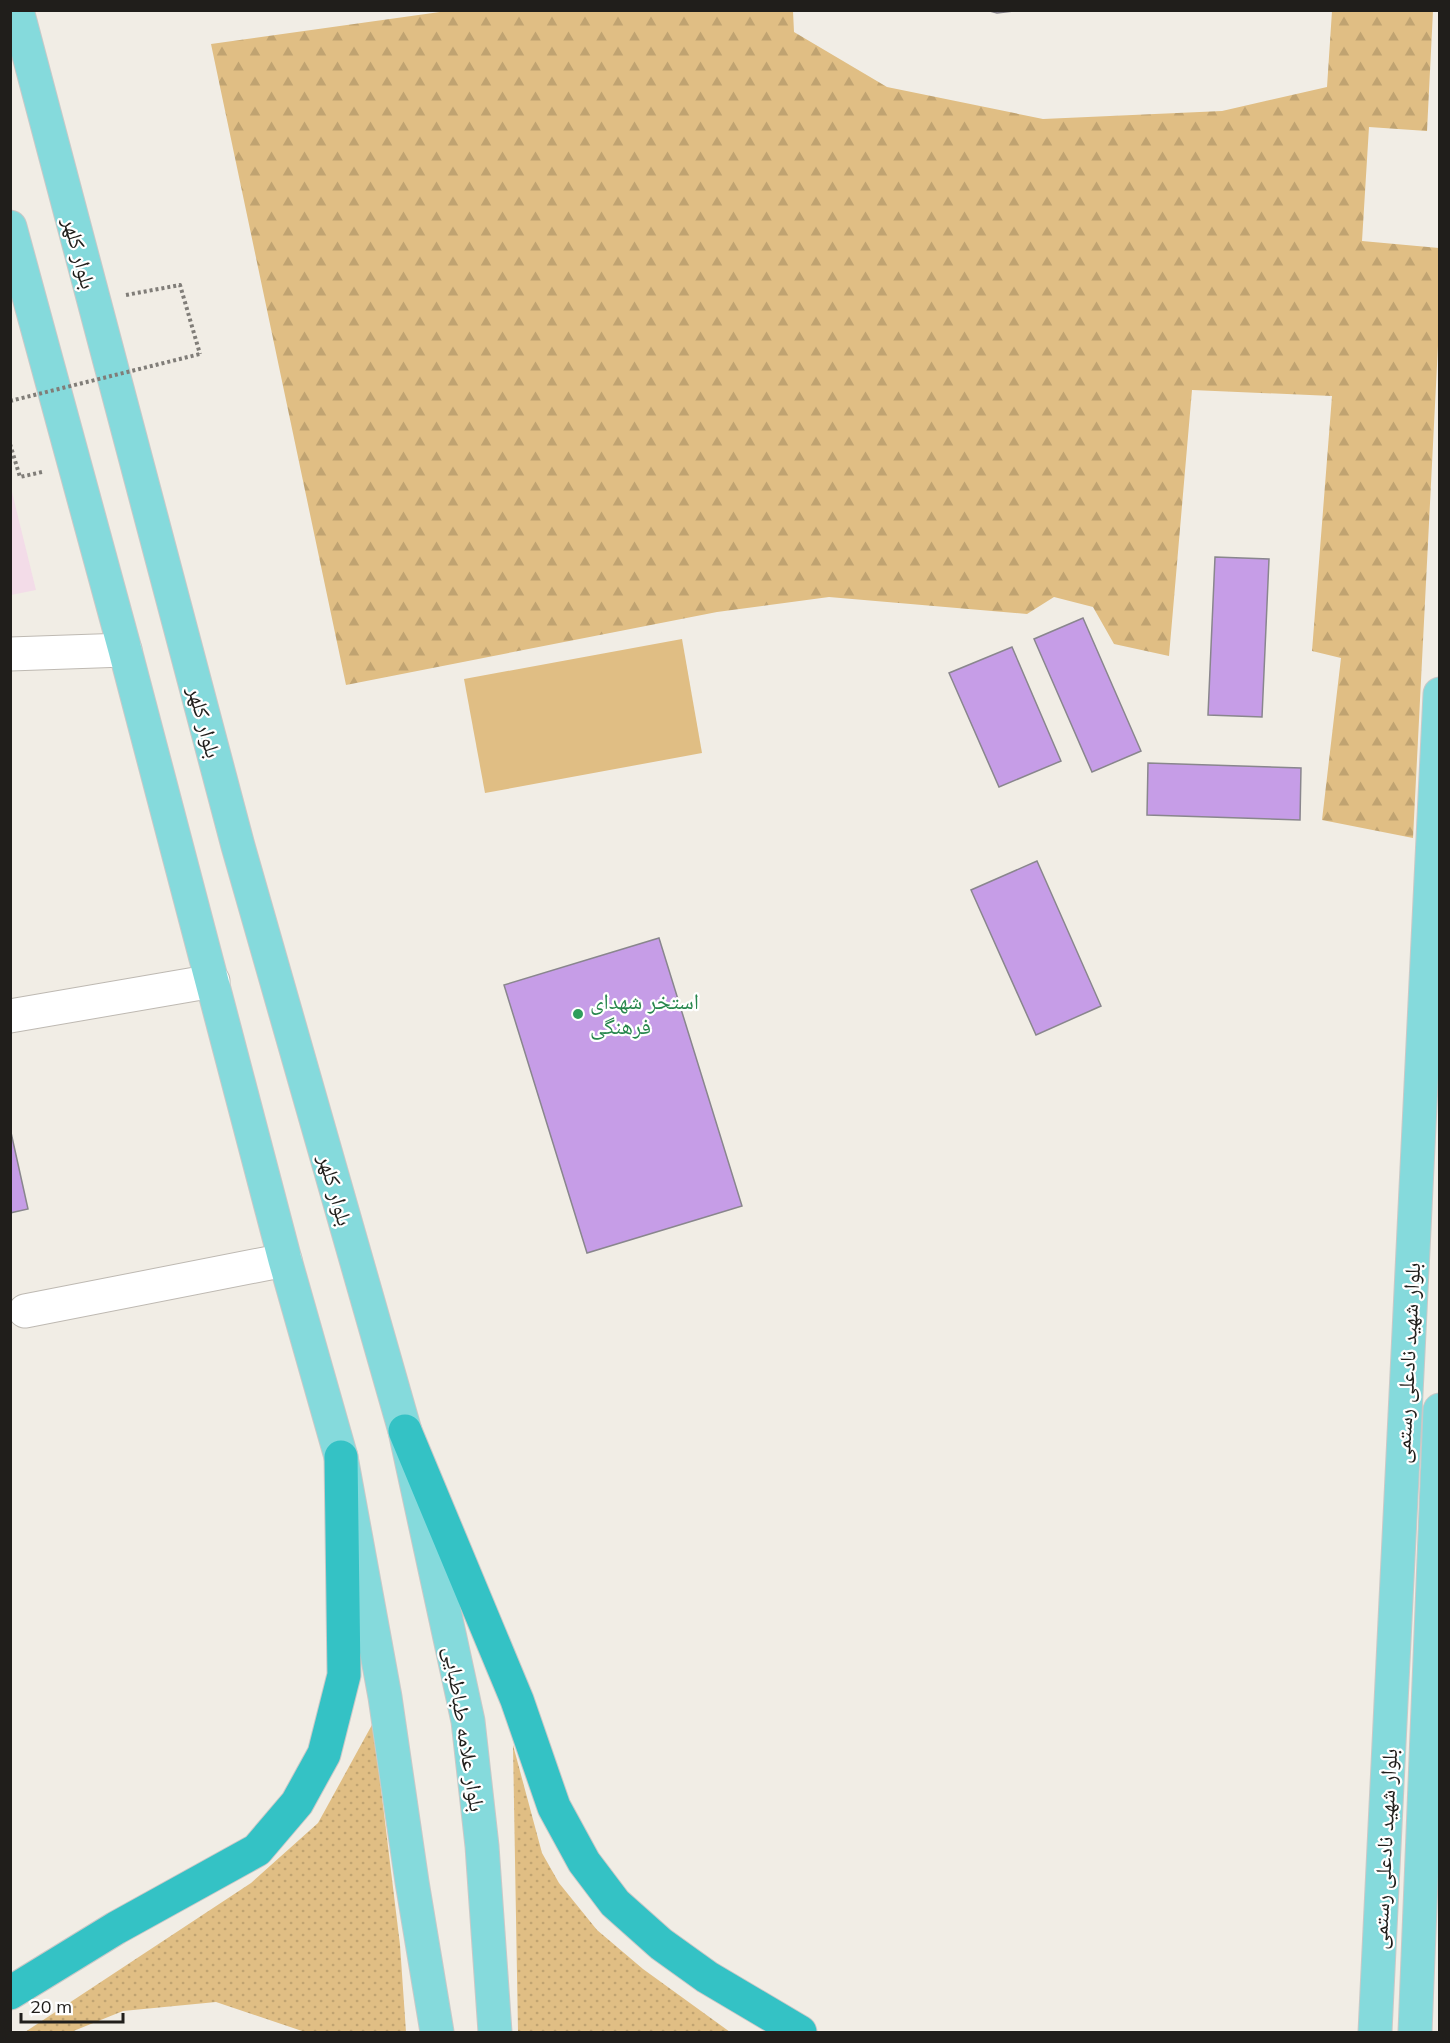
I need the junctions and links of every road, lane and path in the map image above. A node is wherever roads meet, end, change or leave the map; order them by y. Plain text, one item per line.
1 (17, 10) edge
2 (10, 227) edge
3 (92, 301) junction
4 (10, 401) edge
5 (10, 444) edge
6 (20, 477) dead end
7 (125, 650) junction
8 (10, 654) edge
9 (1440, 694) edge
10 (213, 981) junction
11 (10, 1016) edge
12 (285, 1260) junction
13 (25, 1311) dead end
14 (1440, 1410) edge
15 (405, 1431) junction
16 (341, 1457) junction
17 (10, 1992) edge
18 (437, 2032) edge
19 (495, 2032) edge
20 (800, 2032) edge
21 (1375, 2032) edge
22 (1414, 2032) edge

1 - 3 main road, بلوار کلهر
2 - 7 main road
3 - 4 path, bridge
3 - 15 main road, بلوار کلهر
5 - 6 path
7 - 8 street
7 - 10 main road
9 - 21 main road, بلوار شهید نادعلی رستمی
10 - 11 street
10 - 12 main road
12 - 13 street
12 - 16 main road
14 - 22 main road, بلوار شهید نادعلی رستمی
15 - 19 main road, بلوار علامه طباطبایی
15 - 20 highway
16 - 17 highway
16 - 18 main road

